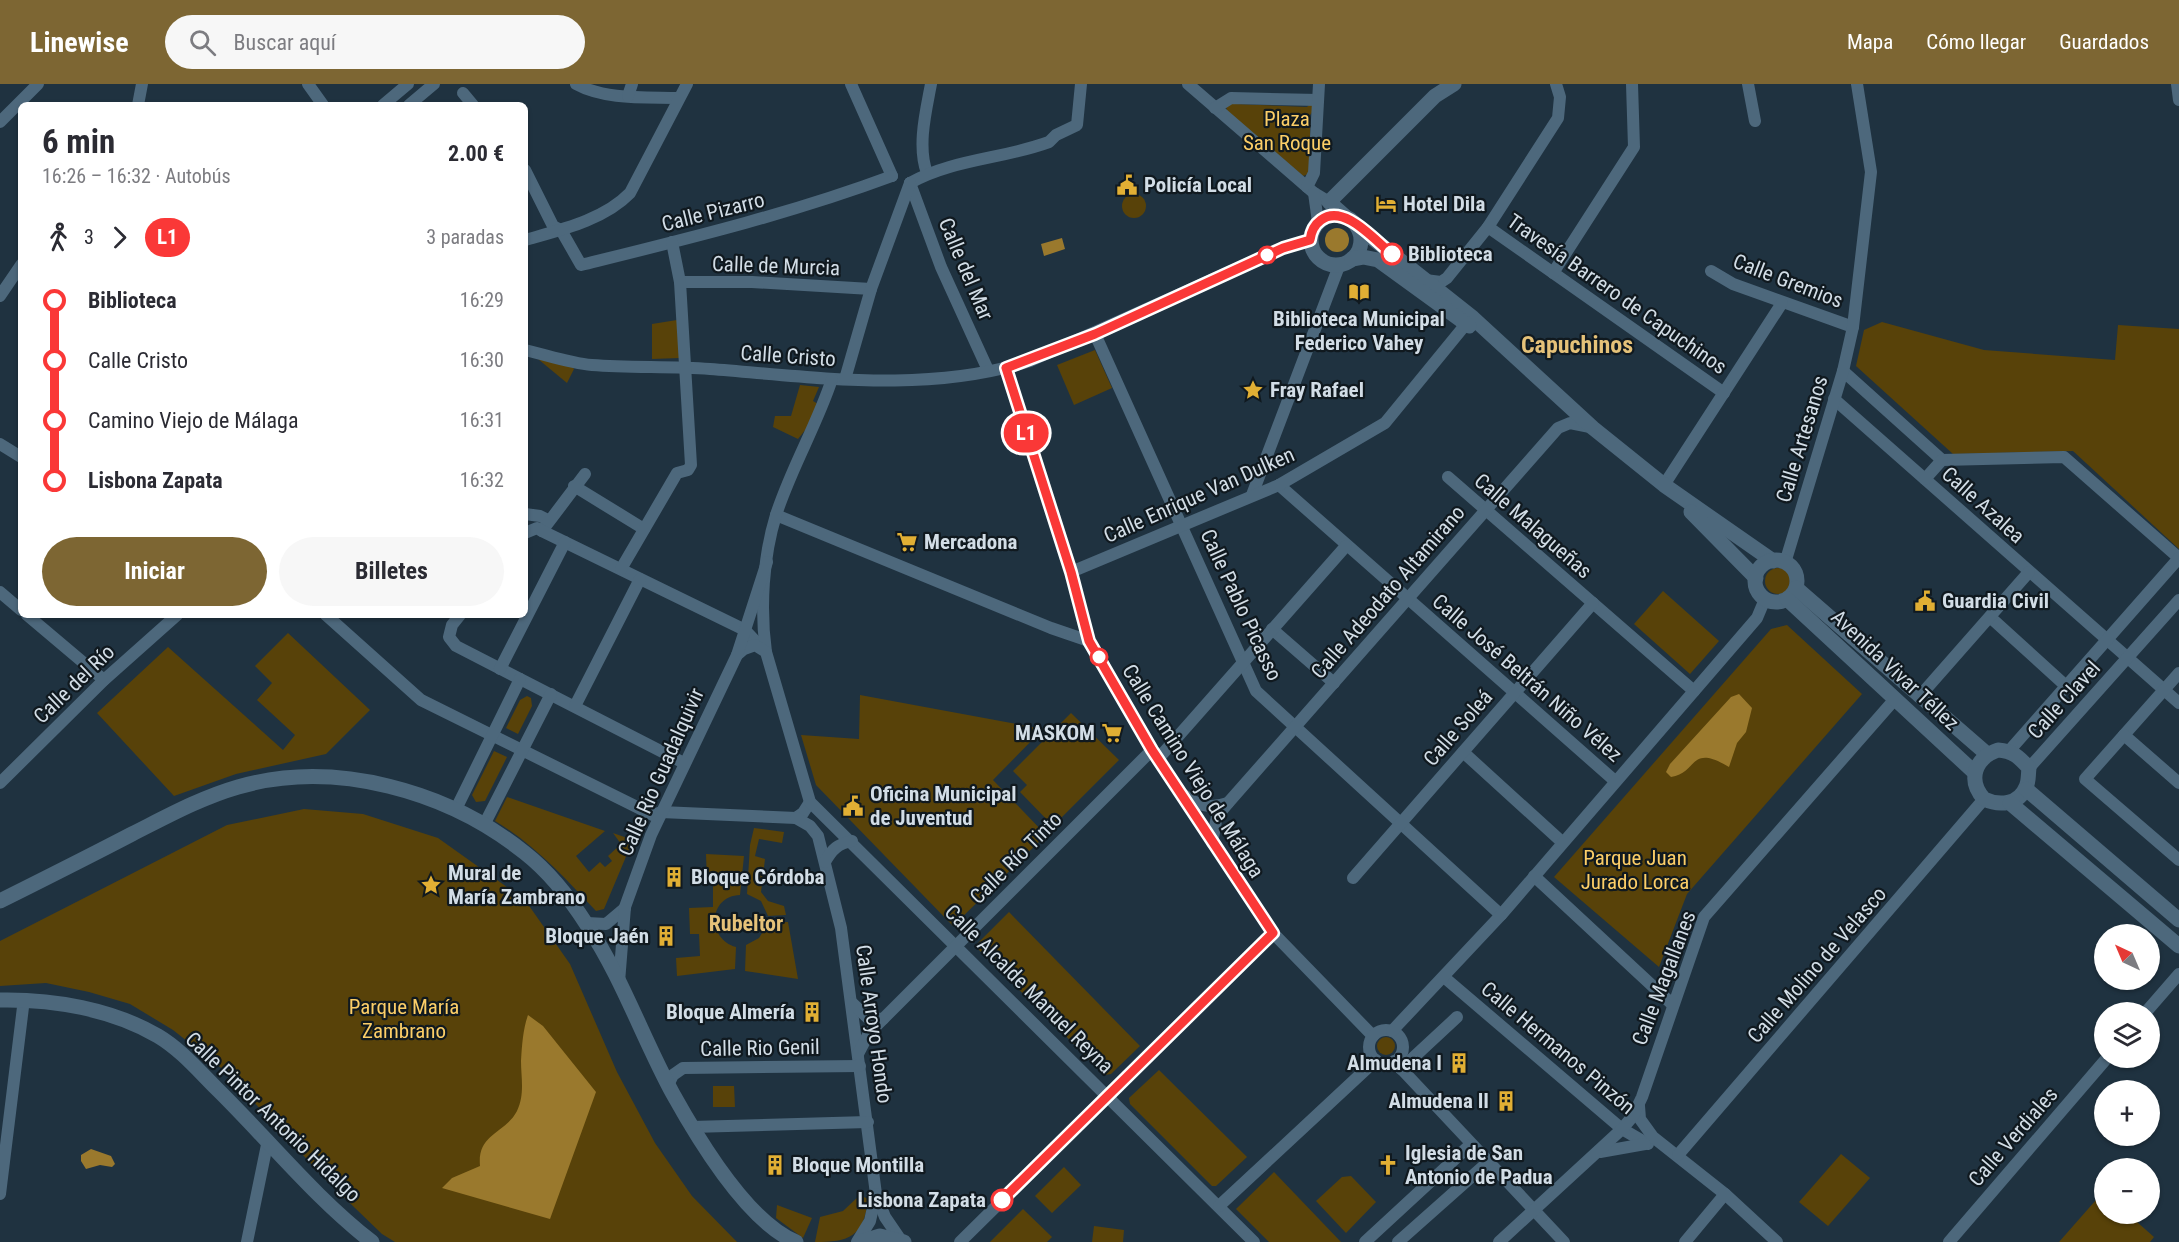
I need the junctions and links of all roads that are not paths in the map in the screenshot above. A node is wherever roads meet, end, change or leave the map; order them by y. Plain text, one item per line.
1 (38, 84) edge
2 (142, 84) edge
3 (408, 84) edge
4 (434, 84) edge
5 (576, 84) edge
6 (687, 84) edge
7 (851, 84) edge
8 (931, 84) edge
9 (1081, 84) edge
10 (1188, 84) edge
11 (1319, 84) edge
12 (1454, 84) edge
13 (1632, 84) edge
14 (1748, 84) edge
15 (1857, 84) edge
16 (2177, 84) edge
17 (1558, 85) edge
18 (310, 88) edge
19 (630, 90) edge
20 (464, 93) dead end
21 (678, 98) junction
22 (1318, 100) junction
23 (2179, 100) edge
24 (20, 102) edge
25 (139, 102) edge
26 (321, 102) edge
27 (387, 102) edge
28 (413, 102) edge
29 (471, 102) edge
30 (18, 104) edge
31 (1215, 108) junction
32 (0, 122) edge
33 (1755, 122) dead end
34 (927, 173) junction
35 (528, 176) edge
36 (892, 176) junction
37 (910, 183) junction
38 (1310, 190) junction
39 (1329, 202) junction
40 (1352, 221) junction
41 (1318, 222) junction
42 (1488, 227) junction
43 (561, 230) junction
44 (528, 239) edge
45 (1310, 240) junction
46 (672, 242) junction
47 (1346, 263) junction
48 (18, 269) edge
49 (1710, 271) dead end
50 (1553, 273) junction
51 (1425, 280) junction
52 (680, 282) junction
53 (871, 290) junction
54 (0, 296) edge
55 (1782, 303) junction
56 (1466, 324) junction
57 (1853, 327) junction
58 (1095, 334) junction
59 (528, 351) edge
60 (1511, 355) junction
61 (685, 368) junction
62 (1006, 368) junction
63 (988, 370) junction
64 (1844, 371) junction
65 (838, 379) junction
66 (1724, 393) junction
67 (1833, 399) junction
68 (1593, 428) junction
69 (0, 444) edge
70 (18, 455) edge
71 (1942, 460) junction
72 (585, 474) dead end
73 (1448, 477) dead end
74 (1925, 479) junction
75 (1278, 485) junction
76 (1664, 485) junction
77 (574, 486) junction
78 (1252, 495) junction
79 (1486, 510) junction
80 (528, 514) edge
81 (776, 515) junction
82 (1183, 525) junction
83 (545, 526) junction
84 (644, 529) junction
85 (528, 532) edge
86 (565, 542) junction
87 (1346, 546) junction
88 (2179, 558) edge
89 (767, 562) junction
90 (1779, 562) junction
91 (621, 569) junction
92 (1071, 572) junction
93 (2029, 573) junction
94 (1756, 578) junction
95 (640, 579) junction
96 (0, 592) edge
97 (1791, 594) junction
98 (1408, 599) junction
99 (1765, 599) junction
100 (2179, 600) edge
101 (1593, 603) junction
102 (18, 607) edge
103 (528, 614) edge
104 (1990, 617) junction
105 (31, 618) edge
106 (174, 618) edge
107 (329, 618) edge
108 (458, 618) edge
109 (526, 618) edge
110 (1272, 629) junction
111 (745, 630) junction
112 (1089, 641) junction
113 (2106, 641) junction
114 (764, 650) junction
115 (737, 655) junction
116 (2127, 659) junction
117 (1245, 661) junction
118 (500, 669) junction
119 (2179, 673) edge
120 (520, 679) junction
121 (104, 680) junction
122 (1334, 683) junction
123 (2066, 686) junction
124 (1694, 690) junction
125 (2163, 690) junction
126 (1515, 692) junction
127 (551, 694) junction
128 (1919, 697) junction
129 (1895, 699) junction
130 (2179, 703) edge
131 (575, 706) junction
132 (1295, 728) junction
133 (492, 735) junction
134 (2124, 735) junction
135 (521, 751) junction
136 (2009, 751) junction
137 (1463, 752) junction
138 (1987, 754) junction
139 (1155, 755) junction
140 (684, 763) junction
141 (2029, 768) junction
142 (1974, 772) junction
143 (1615, 781) junction
144 (0, 783) edge
145 (2179, 783) edge
146 (2026, 789) junction
147 (1178, 791) junction
148 (1984, 799) junction
149 (810, 802) junction
150 (1228, 803) junction
151 (2010, 803) junction
152 (456, 809) junction
153 (661, 812) junction
154 (796, 818) junction
155 (1400, 824) junction
156 (484, 825) junction
157 (852, 841) junction
158 (1562, 842) junction
159 (1212, 843) junction
160 (2179, 860) edge
161 (825, 862) junction
162 (1534, 876) junction
163 (1353, 878) dead end
164 (0, 901) edge
165 (625, 907) junction
166 (1501, 915) junction
167 (2179, 920) edge
168 (586, 923) junction
169 (1273, 933) junction
170 (956, 945) junction
171 (2179, 946) edge
172 (2179, 974) edge
173 (1445, 978) junction
174 (619, 983) junction
175 (24, 999) junction
176 (0, 1000) edge
177 (851, 1002) junction
178 (2155, 1002) edge
179 (1673, 1005) junction
180 (1457, 1017) dead end
181 (883, 1019) junction
182 (1392, 1031) junction
183 (1373, 1036) junction
184 (859, 1060) junction
185 (1376, 1060) junction
186 (1398, 1065) junction
187 (2098, 1068) edge
188 (668, 1085) junction
189 (1108, 1096) junction
190 (1639, 1106) junction
191 (868, 1122) junction
192 (691, 1127) junction
193 (1622, 1130) junction
194 (268, 1140) junction
195 (1648, 1144) junction
196 (1470, 1145) junction
197 (1673, 1152) junction
198 (1596, 1153) junction
199 (1487, 1163) junction
200 (0, 1194) edge
201 (876, 1194) junction
202 (1725, 1194) junction
203 (1218, 1206) junction
204 (1534, 1211) junction
205 (790, 1240) edge
206 (902, 1240) edge
207 (247, 1242) edge
208 (372, 1242) edge
209 (858, 1242) edge
210 (960, 1242) edge
211 (1254, 1242) edge
212 (1365, 1242) edge
213 (1398, 1242) edge
214 (1499, 1242) edge
215 (1564, 1242) edge
216 (1685, 1242) edge
217 (1777, 1242) edge
218 (1949, 1242) edge

1 - 24 street
2 - 25 street
3 - 27 street
4 - 28 street
5 - 19 street
6 - 21 street
7 - 36 street
8 - 34 street
9 - 34 street
10 - 31 street
11 - 22 street
12 - 39 street
13 - 50 street
14 - 33 street
15 - 57 street, Calle Artesanos
16 - 23 street
17 - 42 street
18 - 26 street
19 - 21 street
20 - 29 street
21 - 43 street
22 - 31 street
22 - 38 street
30 - 32 street
31 - 38 street
34 - 37 street
35 - 43 street
36 - 37 street
36 - 46 street, Calle Pizarro
37 - 53 street
37 - 63 street, Calle del Mar
38 - 39 street
38 - 41 street
39 - 40 street
40 - 41 street
40 - 47 street
40 - 51 street
41 - 45 street
42 - 50 street, Travesía Barrero de Capuchinos
42 - 51 street
43 - 44 street
43 - 46 street, Calle Pizarro
45 - 47 street
45 - 58 street, Calle Cristo
46 - 52 street
47 - 56 street
47 - 78 street
48 - 54 street
49 - 55 street, Calle Gremios
50 - 66 street, Travesía Barrero de Capuchinos
51 - 60 street
52 - 53 street, Calle de Murcia
52 - 61 street
53 - 65 street
55 - 57 street, Calle Gremios
55 - 66 street
56 - 60 street
56 - 75 street, Calle Enrique Van Dulken
57 - 64 street, Calle Artesanos
58 - 62 street, Calle Cristo
58 - 82 street, Calle Pablo Picasso
59 - 61 street, Calle Cristo
60 - 68 street
61 - 65 street, Calle Cristo
61 - 84 street
62 - 63 street, Calle Cristo
62 - 92 street, Calle Camino Viejo de Málaga
63 - 65 street, Calle Cristo
64 - 67 street, Calle Artesanos
64 - 71 street
65 - 81 street
66 - 76 street
67 - 74 street, Calle Azalea
67 - 90 street, Calle Artesanos
68 - 76 street
68 - 79 street, Calle Adeodato Altamirano
69 - 70 street
71 - 74 street
71 - 88 street
72 - 77 street
73 - 79 street, Calle Malagueñas
74 - 93 street, Calle Azalea
75 - 78 street, Calle Enrique Van Dulken
75 - 87 street, Calle José Beltrán Niño Vélez
76 - 90 street
76 - 94 street
77 - 83 street
77 - 84 street
78 - 82 street, Calle Enrique Van Dulken
79 - 98 street, Calle Adeodato Altamirano
79 - 101 street, Calle Malagueñas
80 - 83 street
81 - 89 street
81 - 112 street
82 - 92 street, Calle Enrique Van Dulken
82 - 117 street, Calle Pablo Picasso
83 - 85 street
83 - 86 street
84 - 91 street
86 - 91 street
86 - 103 street
87 - 98 street, Calle José Beltrán Niño Vélez
87 - 110 street, Calle Río Tinto
88 - 113 street, Calle Clavel
89 - 111 street
89 - 114 street
90 - 94 street
90 - 97 street
91 - 95 street
92 - 112 street, Calle Camino Viejo de Málaga
93 - 104 street
93 - 113 street, Calle Azalea
94 - 99 street
95 - 111 street
95 - 131 street
96 - 102 street
97 - 99 street
97 - 128 street, Avenida Vivar Téllez
97 - 129 street, Avenida Vivar Téllez
98 - 122 street, Calle Adeodato Altamirano
98 - 126 street, Calle José Beltrán Niño Vélez
99 - 124 street
100 - 116 street, Calle Clavel
101 - 124 street, Calle Malagueñas
101 - 126 street, Calle Soleá
104 - 123 street
104 - 128 street
105 - 121 street
106 - 121 street, Calle del Río
107 - 133 street
108 - 118 street
109 - 118 street
110 - 117 street, Calle Río Tinto
110 - 122 street
111 - 114 street
111 - 115 street
112 - 139 street, Calle Camino Viejo de Málaga
113 - 116 street, Calle Clavel
113 - 123 street, Calle Clavel
114 - 115 street
114 - 149 street
115 - 140 street, Calle Rio Guadalquivir
116 - 125 street
116 - 141 street, Calle Clavel
117 - 132 street, Calle Pablo Picasso
117 - 139 street, Calle Río Tinto
118 - 120 street
119 - 125 street
120 - 127 street
120 - 133 street
121 - 144 street, Calle del Río
122 - 132 street, Calle Adeodato Altamirano
123 - 136 street, Calle Clavel
124 - 143 street
125 - 130 street
125 - 134 street
126 - 137 street, Calle Soleá
126 - 143 street, Calle José Beltrán Niño Vélez
127 - 131 street
127 - 135 street
128 - 138 street, Avenida Vivar Téllez
129 - 142 street, Avenida Vivar Téllez
129 - 179 street, Calle Magallanes
131 - 140 street
132 - 150 street, Calle Adeodato Altamirano
132 - 155 street, Calle Pablo Picasso
133 - 135 street
133 - 152 street
134 - 145 street
134 - 160 street
135 - 153 street
135 - 156 street
136 - 138 street
136 - 141 street
137 - 155 street, Calle Soleá
137 - 158 street
138 - 142 street
139 - 147 street, Calle Camino Viejo de Málaga
139 - 170 street, Calle Río Tinto
140 - 153 street, Calle Rio Guadalquivir
141 - 146 street
142 - 148 street
143 - 158 street
146 - 151 street
146 - 167 street
147 - 150 street
147 - 159 street, Calle Camino Viejo de Málaga
148 - 151 street
148 - 197 street, Calle Molino de Velasco
149 - 154 street
149 - 157 street
150 - 159 street, Calle Adeodato Altamirano
151 - 171 street
152 - 156 street
152 - 164 street
153 - 154 street
153 - 165 street, Calle Rio Guadalquivir
154 - 161 street, Calle Arroyo Hondo
155 - 163 street, Calle Soleá
155 - 166 street, Calle Pablo Picasso
156 - 168 street
157 - 161 street
157 - 170 street, Calle Alcalde Manuel Reyna
158 - 162 street
159 - 169 street, Calle Camino Viejo de Málaga
161 - 177 street, Calle Arroyo Hondo
162 - 166 street
162 - 179 street
165 - 168 street
165 - 174 street, Calle Rio Guadalquivir
166 - 173 street
168 - 174 street
169 - 183 street, Calle Camino Viejo de Málaga
169 - 189 street
170 - 181 street, Calle Río Tinto
170 - 189 street, Calle Alcalde Manuel Reyna
172 - 178 street
173 - 182 street
173 - 193 street, Calle Hermanos Pinzón
174 - 188 street
175 - 176 street, Calle Pintor Antonio Hidalgo
175 - 194 street, Calle Pintor Antonio Hidalgo
175 - 200 street
177 - 181 street
177 - 184 street, Calle Arroyo Hondo
179 - 190 street, Calle Magallanes
180 - 186 street
181 - 184 street, Calle Río Tinto
182 - 183 street
182 - 186 street
183 - 185 street
184 - 188 street, Calle Rio Genil
184 - 191 street, Calle Arroyo Hondo
185 - 186 street
185 - 203 street
186 - 196 street
187 - 218 street, Calle Verdiales
188 - 192 street
189 - 203 street, Calle Alcalde Manuel Reyna
189 - 210 street
190 - 193 street, Calle Magallanes
190 - 197 street
191 - 192 street
191 - 201 street, Calle Arroyo Hondo
192 - 205 street
193 - 195 street, Calle Hermanos Pinzón
193 - 198 street, Calle Magallanes
194 - 207 street
194 - 208 street, Calle Pintor Antonio Hidalgo
195 - 197 street
195 - 198 street
196 - 199 street
196 - 212 street
197 - 202 street
198 - 204 street, Calle Magallanes
199 - 204 street
199 - 213 street
201 - 206 street, Calle Arroyo Hondo
201 - 209 street, Calle Arroyo Hondo
202 - 216 street
202 - 217 street
203 - 211 street, Calle Alcalde Manuel Reyna
204 - 214 street, Calle Magallanes
204 - 215 street
206 - 209 street

